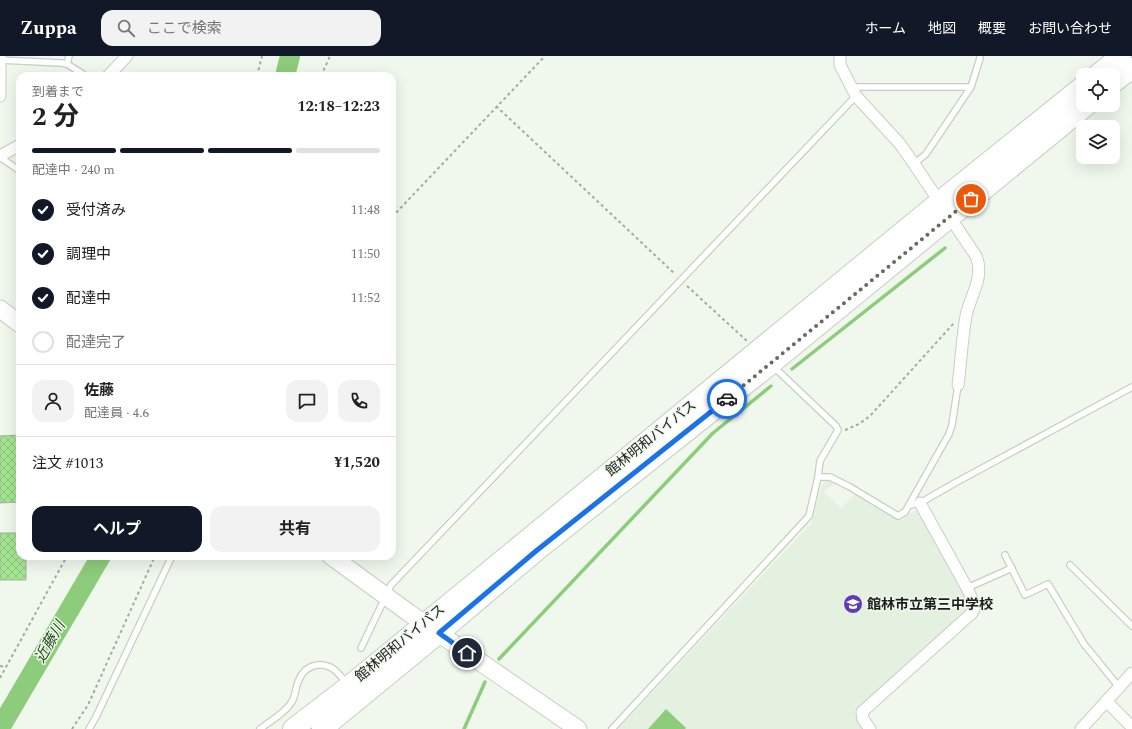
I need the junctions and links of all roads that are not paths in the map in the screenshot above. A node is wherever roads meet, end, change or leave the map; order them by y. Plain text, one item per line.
1 (0, 56) edge
2 (69, 56) edge
3 (127, 56) edge
4 (840, 56) edge
5 (1121, 56) edge
6 (980, 58) dead end
7 (0, 60) edge
8 (67, 64) junction
9 (1106, 68) edge
10 (1132, 68) edge
11 (80, 72) edge
12 (112, 72) edge
13 (1120, 77) edge
14 (971, 87) junction
15 (854, 92) junction
16 (1076, 92) edge
17 (0, 96) edge
18 (1077, 112) edge
19 (16, 147) edge
20 (0, 156) edge
21 (914, 164) junction
22 (16, 169) edge
23 (944, 210) junction
24 (0, 309) edge
25 (16, 321) edge
26 (764, 358) junction
27 (958, 385) joint
28 (1132, 387) edge
29 (818, 477) junction
30 (915, 504) junction
31 (1005, 555) dead end
32 (170, 560) edge
33 (336, 560) edge
34 (1070, 565) dead end
35 (1012, 568) junction
36 (967, 588) junction
37 (386, 596) junction
38 (1132, 626) edge
39 (432, 628) junction
40 (361, 648) dead end
41 (1132, 673) edge
42 (349, 686) junction
43 (1119, 687) junction
44 (1106, 701) junction
45 (1132, 727) edge
46 (89, 729) edge
47 (260, 729) edge
48 (293, 729) edge
49 (322, 729) edge
50 (578, 729) edge
51 (612, 729) edge
52 (870, 729) edge
53 (1081, 729) edge

1 - 7 street
2 - 8 lane
3 - 12 street
4 - 15 street
5 - 9 highway
6 - 14 lane
7 - 8 lane
7 - 17 street
8 - 11 lane
10 - 13 highway
14 - 15 lane
14 - 21 lane
15 - 21 street
15 - 37 lane
16 - 23 highway, 館林明和バイパス
18 - 23 highway, 館林明和バイパス
19 - 20 street
20 - 22 lane
21 - 23 street
23 - 26 highway, 館林明和バイパス
23 - 27 street
24 - 25 main road
26 - 29 lane
26 - 39 highway, 館林明和バイパス
27 - 30 lane
28 - 30 lane
29 - 30 lane
29 - 51 lane
30 - 36 street
31 - 35 lane
32 - 46 lane
33 - 37 main road
34 - 38 lane
35 - 36 lane
35 - 43 lane
36 - 52 street
37 - 39 main road
37 - 40 lane
39 - 42 highway, 館林明和バイパス
39 - 49 highway, 館林明和バイパス
39 - 50 main road
41 - 43 street
42 - 47 lane
42 - 48 highway, 館林明和バイパス
43 - 44 street
44 - 45 street
44 - 53 street

